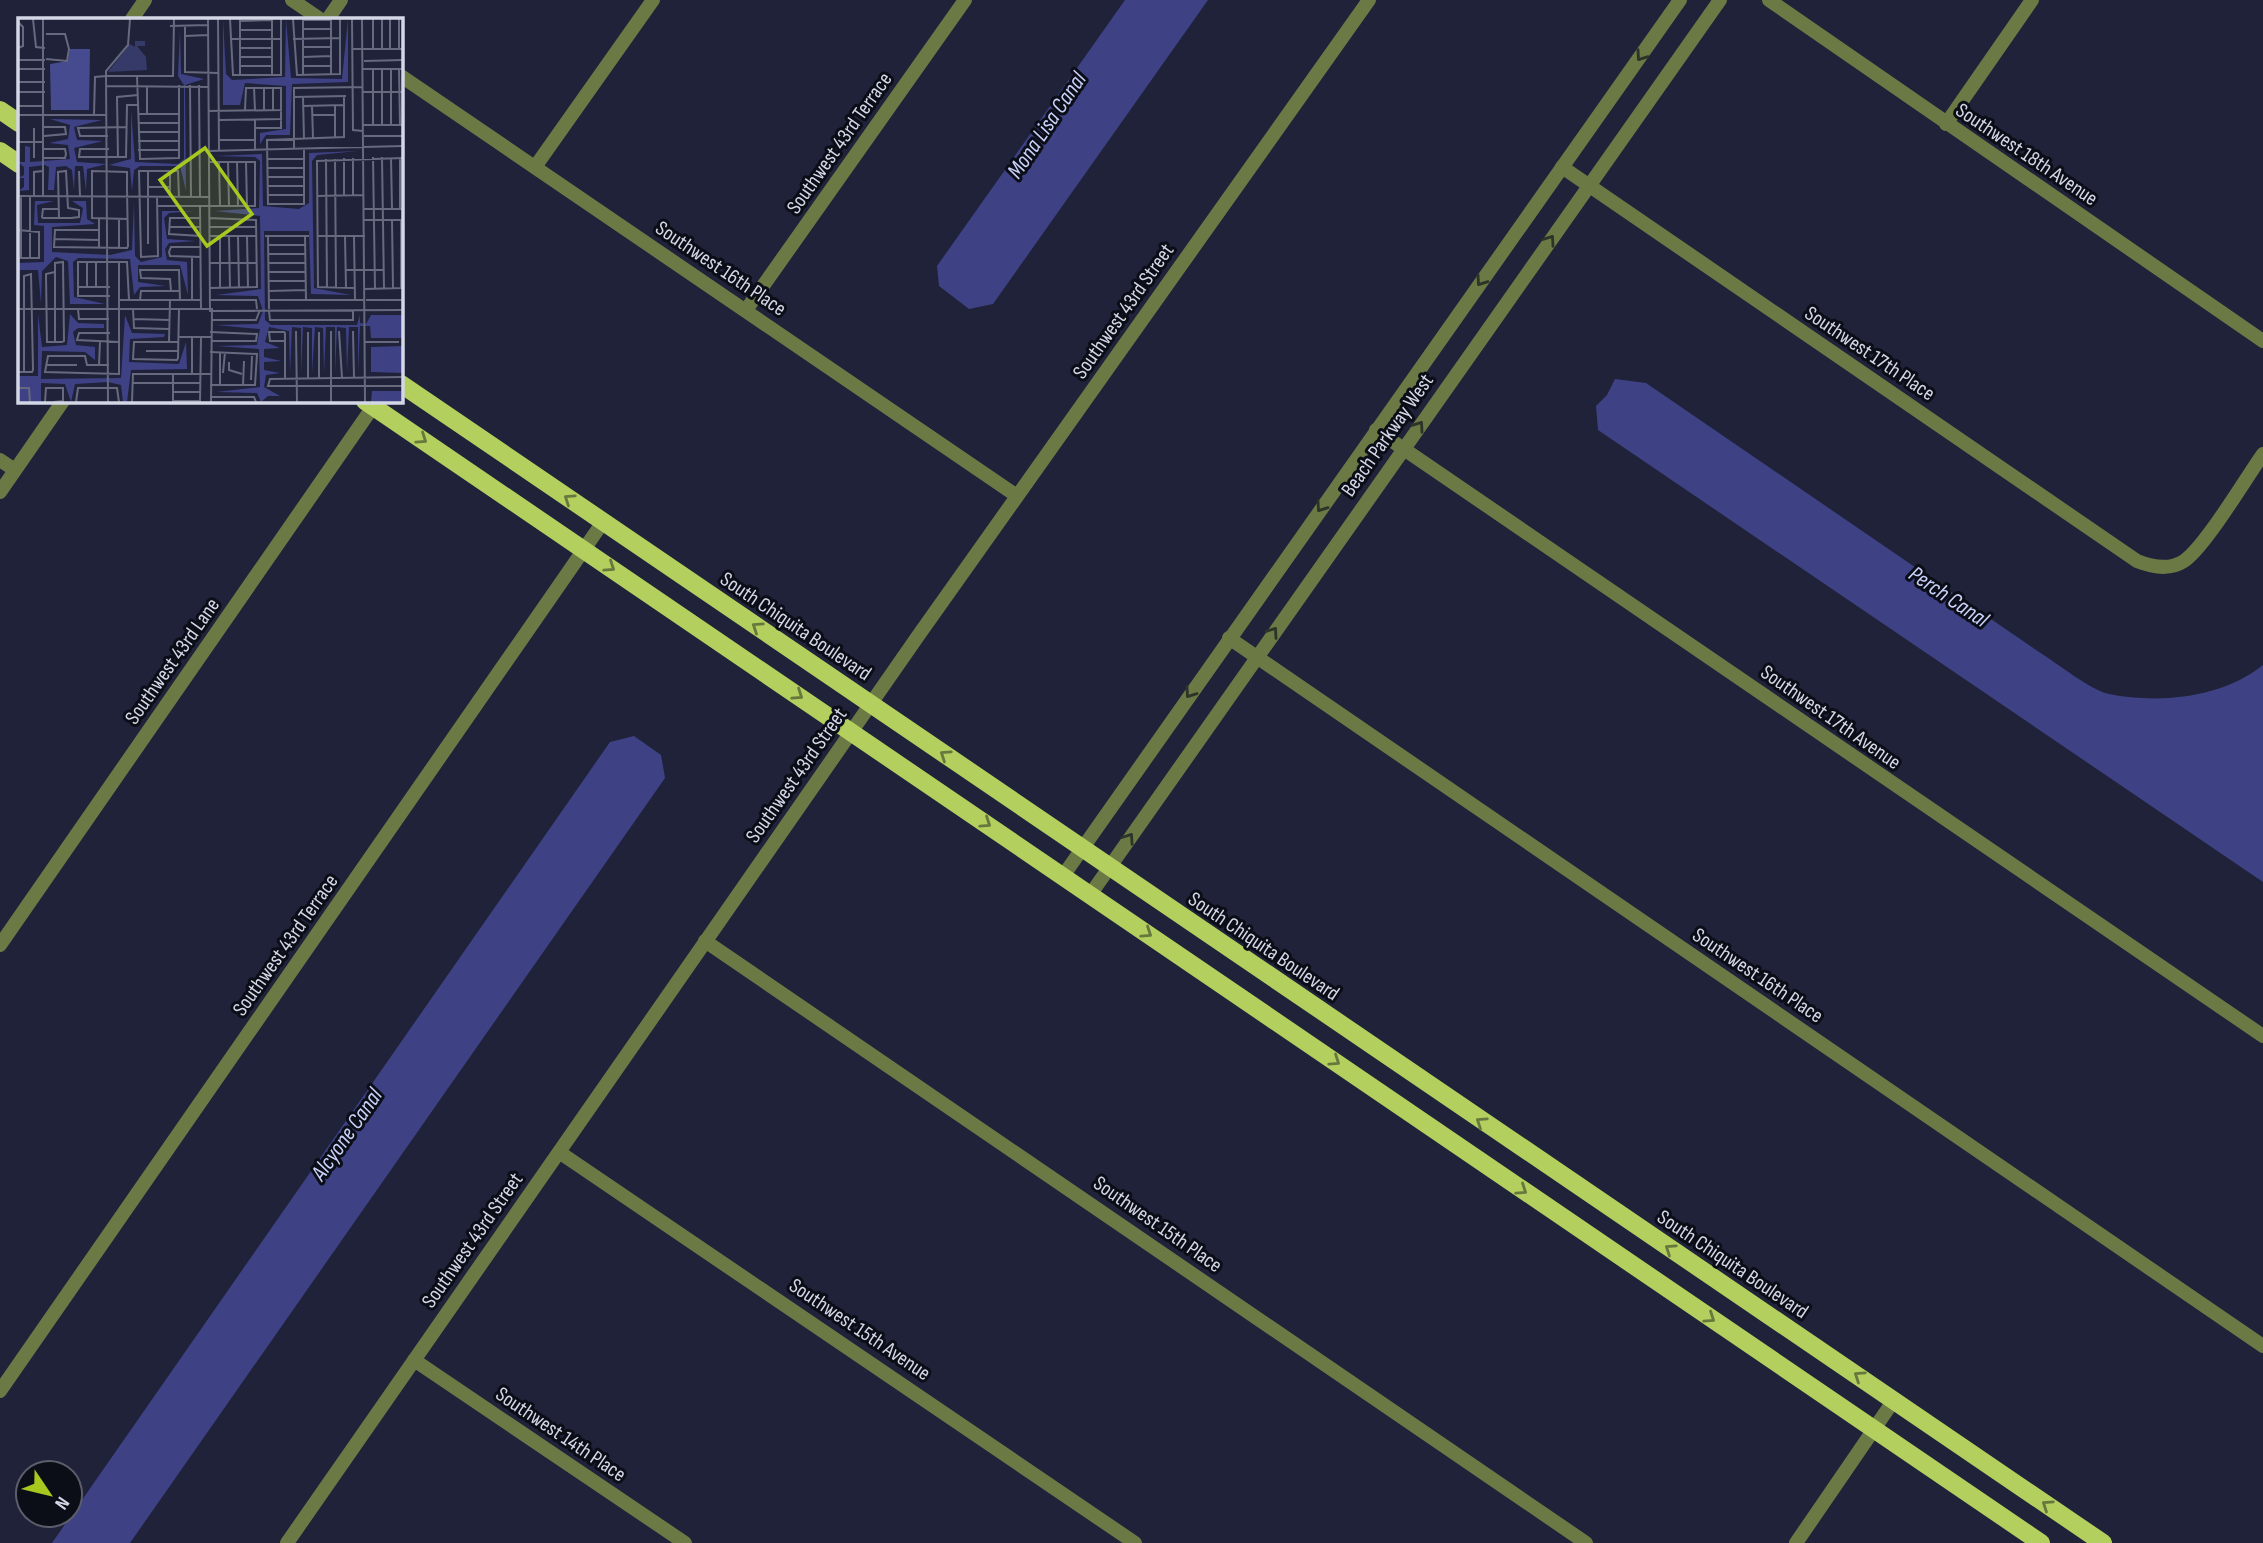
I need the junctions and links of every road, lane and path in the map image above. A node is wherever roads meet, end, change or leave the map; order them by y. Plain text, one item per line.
1 (145, 0) edge
2 (292, 0) edge
3 (341, 0) edge
4 (653, 0) edge
5 (965, 0) edge
6 (1369, 0) edge
7 (1680, 0) edge
8 (1720, 0) edge
9 (1769, 0) edge
10 (2032, 0) edge
11 (133, 18) edge
12 (319, 18) edge
13 (329, 18) edge
14 (402, 77) edge
15 (0, 110) edge
16 (18, 122) edge
17 (1946, 124) junction
18 (0, 151) edge
19 (18, 163) edge
20 (535, 167) junction
21 (1562, 167) junction
22 (1588, 186) junction
23 (746, 310) junction
24 (2263, 341) edge
25 (402, 385) edge
26 (62, 402) edge
27 (372, 403) edge
28 (1376, 430) junction
29 (1403, 449) junction
30 (2263, 454) edge
31 (0, 460) edge
32 (15, 470) junction
33 (0, 492) edge
34 (1017, 496) junction
35 (603, 522) junction
36 (584, 549) junction
37 (1229, 638) junction
38 (1255, 657) junction
39 (870, 704) junction
40 (852, 731) junction
41 (1082, 849) junction
42 (1109, 868) junction
43 (1062, 876) junction
44 (1090, 895) junction
45 (705, 941) junction
46 (0, 945) edge
47 (2263, 1036) edge
48 (559, 1152) junction
49 (2263, 1346) edge
50 (414, 1360) junction
51 (0, 1391) edge
52 (1894, 1401) junction
53 (1873, 1429) junction
54 (287, 1543) edge
55 (685, 1543) edge
56 (1135, 1543) edge
57 (1586, 1543) edge
58 (1796, 1543) edge
59 (2040, 1543) edge
60 (2103, 1543) edge

1 - 11 street
2 - 12 street
3 - 13 street
4 - 20 street
5 - 23 street, Southwest 43rd Terrace
6 - 34 street, Southwest 43rd Street
7 -> 21 street, Beach Parkway West
8 - 22 street, Beach Parkway West
9 - 17 street, Southwest 18th Avenue
10 - 17 street
14 - 20 street, Southwest 16th Place
15 - 16 main road
17 - 24 street, Southwest 18th Avenue
18 - 19 main road
20 - 23 street, Southwest 16th Place
21 - 22 street, Southwest 17th Place
21 -> 28 street, Beach Parkway West
29 -> 22 street, Beach Parkway West
22 - 30 street, Southwest 17th Place
23 - 34 street, Southwest 16th Place
35 -> 25 main road, South Chiquita Boulevard
26 - 32 street
27 -> 36 main road
27 - 46 street, Southwest 43rd Lane
28 - 29 street, Southwest 17th Avenue
28 -> 37 street, Beach Parkway West
38 -> 29 street, Beach Parkway West
29 - 47 street, Southwest 17th Avenue
31 - 32 street
32 - 33 street
34 - 39 street, Southwest 43rd Street
35 - 36 street, Southwest 43rd Terrace
39 -> 35 main road, South Chiquita Boulevard
36 -> 40 main road
36 - 51 street, Southwest 43rd Terrace
37 - 38 street, Southwest 16th Place
37 -> 41 street, Beach Parkway West
42 -> 38 street, Beach Parkway West
38 - 49 street, Southwest 16th Place
39 - 40 street, Southwest 43rd Street
41 -> 39 main road, South Chiquita Boulevard
40 -> 43 main road
40 - 45 street, Southwest 43rd Street
41 - 42 main road, South Chiquita Boulevard
41 - 43 street, Beach Parkway West
42 - 44 street, Beach Parkway West
52 -> 42 main road, South Chiquita Boulevard
43 - 44 main road
44 -> 53 main road
45 - 48 street, Southwest 43rd Street
45 - 57 street, Southwest 15th Place
48 - 50 street, Southwest 43rd Street
48 - 56 street, Southwest 15th Avenue
50 - 54 street, Southwest 43rd Street
50 - 55 street, Southwest 14th Place
52 - 53 street
60 -> 52 main road, South Chiquita Boulevard
53 - 58 street
53 - 59 main road

